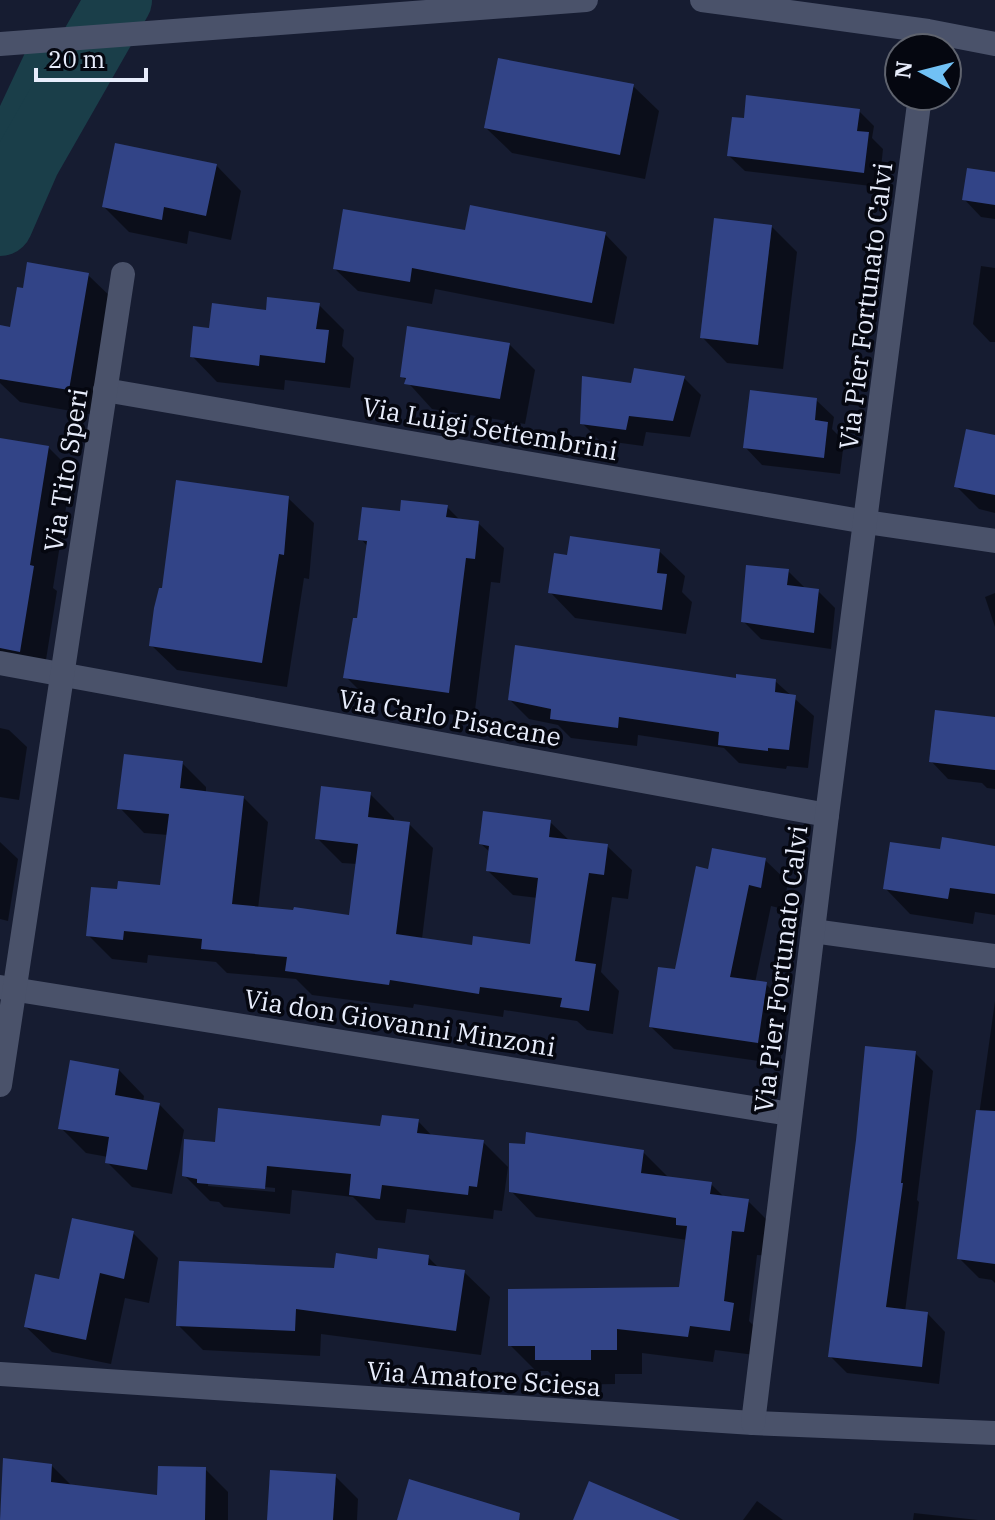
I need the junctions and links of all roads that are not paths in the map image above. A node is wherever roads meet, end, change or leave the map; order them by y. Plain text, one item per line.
1 (586, 0) edge
2 (702, 0) edge
3 (408, 6) edge
4 (883, 32) edge
5 (963, 42) edge
6 (0, 44) edge
7 (995, 44) edge
8 (918, 112) edge
9 (123, 274) dead end
10 (105, 390) junction
11 (866, 522) junction
12 (995, 541) edge
13 (0, 663) edge
14 (62, 674) junction
15 (827, 815) junction
16 (813, 931) junction
17 (995, 956) edge
18 (7, 988) edge
19 (0, 1085) edge
20 (790, 1114) junction
21 (0, 1374) edge
22 (753, 1423) junction
23 (966, 1432) junction
24 (995, 1433) edge
25 (995, 1450) edge

1 - 3 street
2 - 4 street
3 - 6 street
5 - 7 street
8 - 11 street, Via Pier Fortunato Calvi
9 - 10 street, Via Tito Speri
10 - 11 street, Via Luigi Settembrini
10 - 14 street, Via Tito Speri
11 - 12 street
11 - 15 street, Via Pier Fortunato Calvi
13 - 14 street
14 - 15 street, Via Carlo Pisacane
14 - 18 street, Via Tito Speri
15 - 16 street, Via Pier Fortunato Calvi
16 - 17 street
16 - 20 street, Via Pier Fortunato Calvi
18 - 19 street, Via Tito Speri
18 - 20 street, Via don Giovanni Minzoni
20 - 22 street, Via Pier Fortunato Calvi
21 - 22 street, Via Amatore Sciesa
22 - 23 street, Via Amatore Sciesa
23 - 24 street, Via Amatore Sciesa
23 - 25 street, Via Amatore Sciesa

